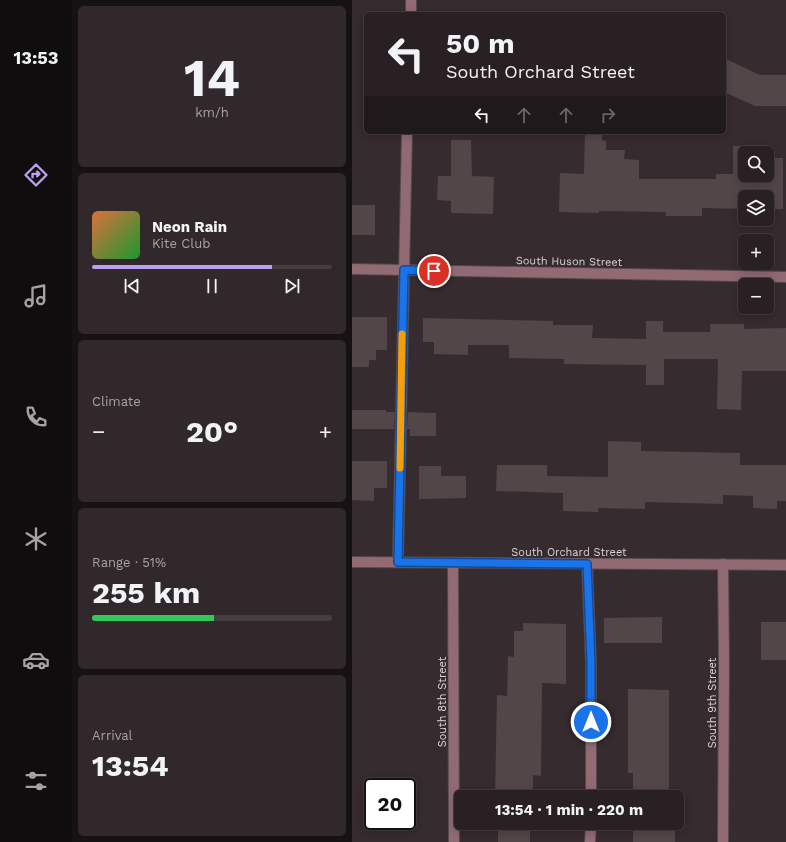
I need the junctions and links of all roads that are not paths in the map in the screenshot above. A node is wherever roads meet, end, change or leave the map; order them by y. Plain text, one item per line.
1 (411, 0) edge
2 (411, 12) edge
3 (408, 134) edge
4 (352, 269) edge
5 (404, 270) junction
6 (786, 277) edge
7 (352, 562) edge
8 (398, 562) junction
9 (453, 563) junction
10 (587, 564) junction
11 (723, 564) junction
12 (786, 565) edge
13 (591, 790) edge
14 (590, 830) edge
15 (454, 842) edge
16 (590, 842) edge
17 (723, 842) edge

1 - 2 street
3 - 5 street
4 - 5 street, South Huson Street
5 - 6 street, South Huson Street
5 - 8 street
7 - 8 street, South Orchard Street
8 - 9 street, South Orchard Street
9 - 10 street, South Orchard Street
9 - 15 street, South 8th Street
10 - 11 street, South Orchard Street
10 - 13 street
11 - 12 street, South Orchard Street
11 - 17 street, South 9th Street
14 - 16 street

